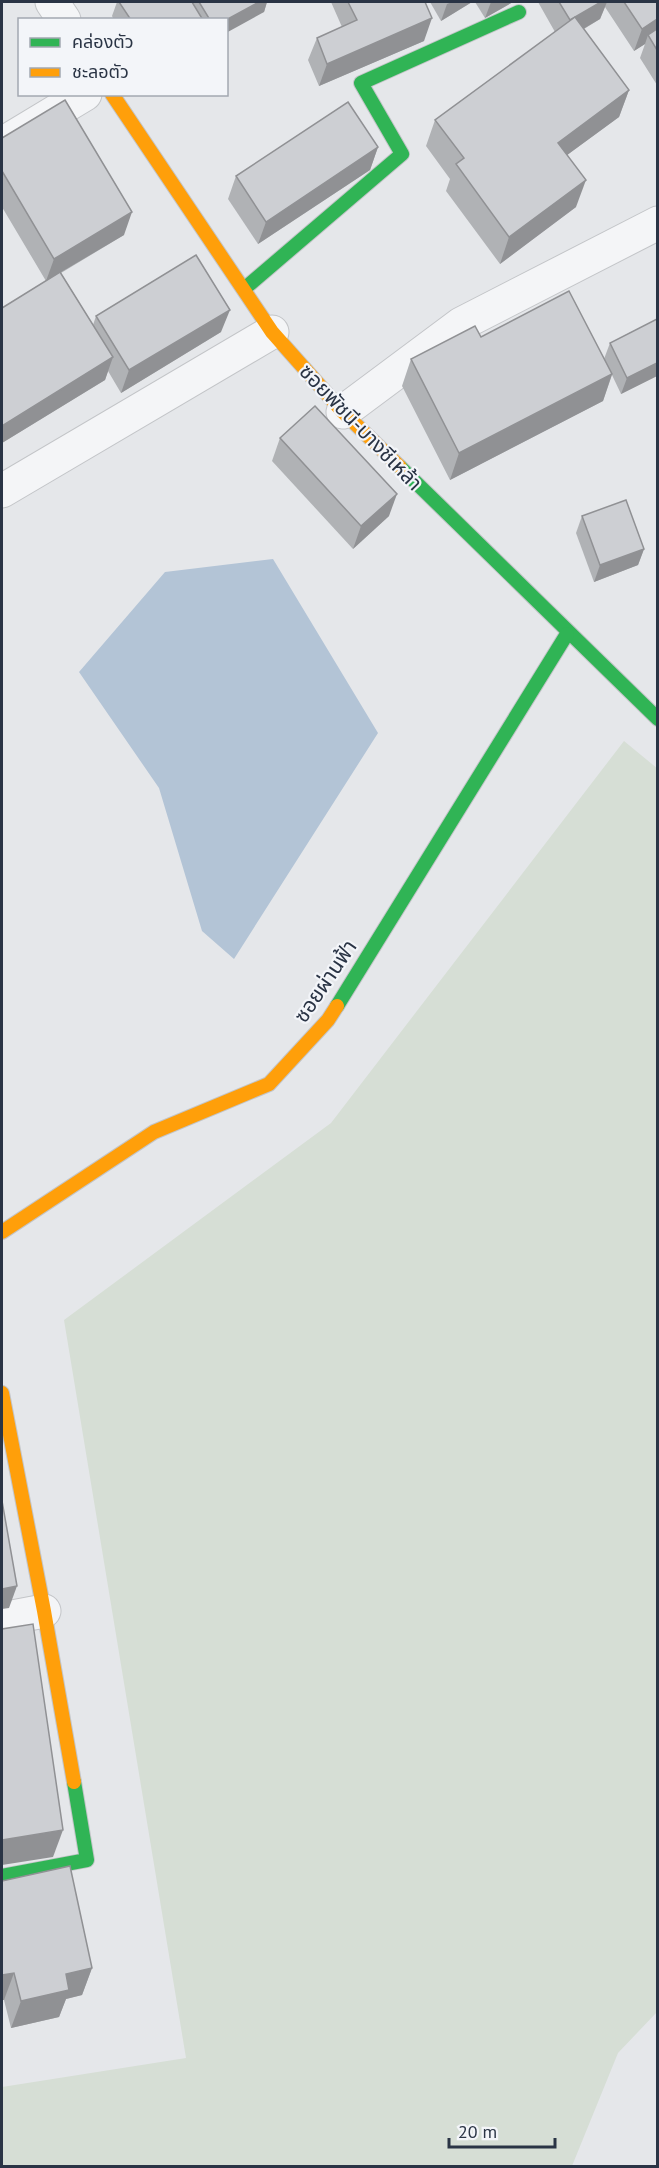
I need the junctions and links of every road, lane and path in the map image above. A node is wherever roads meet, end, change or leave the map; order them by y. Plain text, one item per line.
1 (52, 2) edge
2 (519, 12) dead end
3 (63, 18) edge
4 (82, 96) edge
5 (113, 96) edge
6 (2, 144) edge
7 (657, 223) edge
8 (244, 289) junction
9 (272, 332) junction
10 (343, 412) junction
11 (2, 491) edge
12 (567, 634) junction
13 (657, 719) edge
14 (2, 1232) edge
15 (2, 1393) edge
16 (44, 1611) junction
17 (2, 1619) edge
18 (2, 1876) edge

1 - 3 street
2 - 8 street
4 - 6 street
5 - 8 street, ซอยพัชนี-บางชีเหล้า
7 - 10 street
8 - 9 street, ซอยพัชนี-บางชีเหล้า
9 - 10 street, ซอยพัชนี-บางชีเหล้า
9 - 11 street
10 - 12 street, ซอยพัชนี-บางชีเหล้า
12 - 13 street, ซอยพัชนี-บางชีเหล้า
12 - 14 street, ซอยผ่านฟ้า
15 - 16 street
16 - 17 street
16 - 18 street

